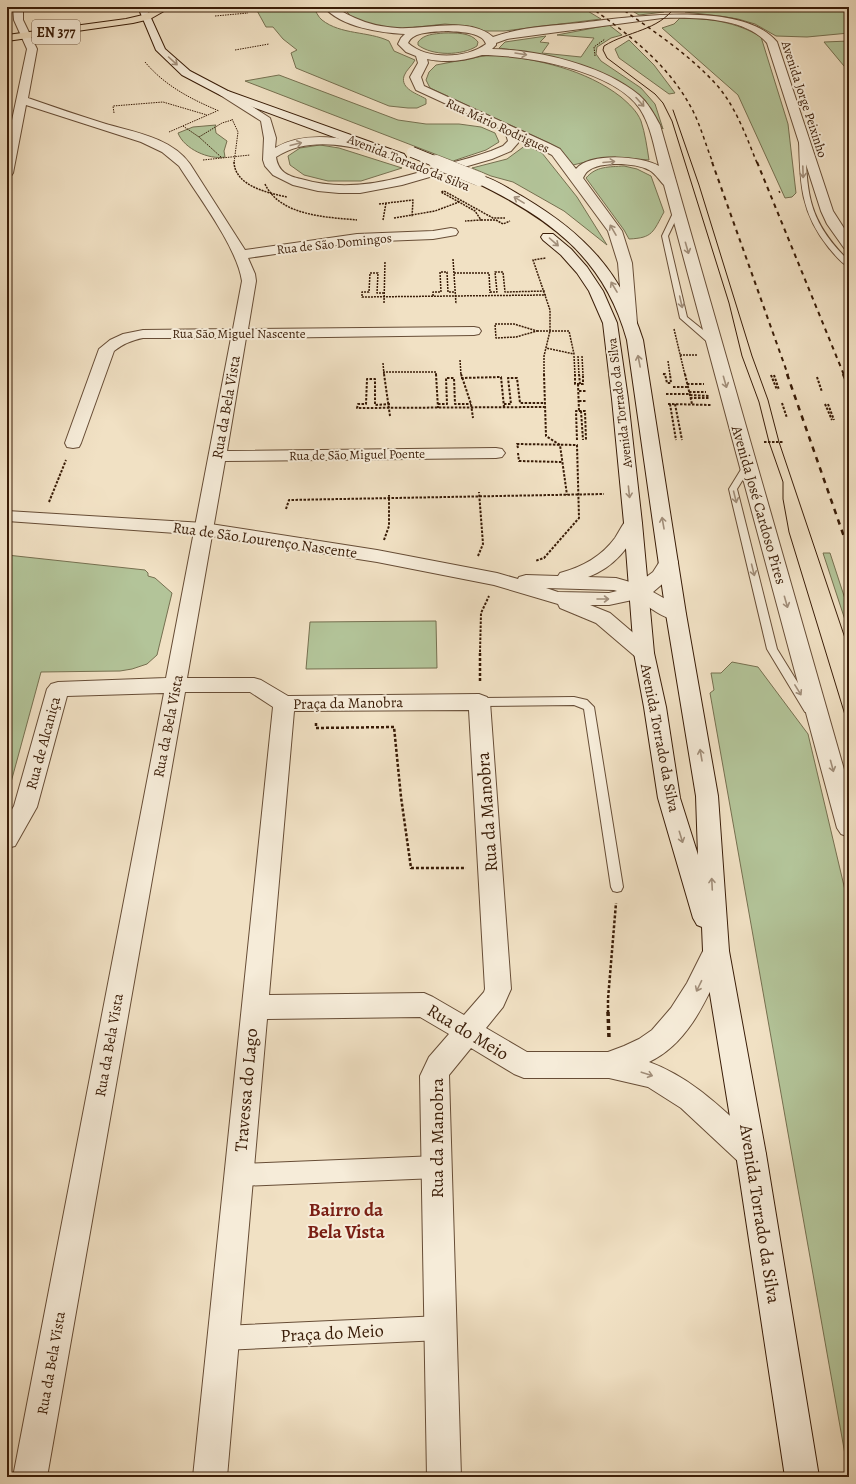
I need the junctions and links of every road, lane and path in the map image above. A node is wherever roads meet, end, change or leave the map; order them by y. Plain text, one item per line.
1 (18, 7) edge
2 (324, 7) edge
3 (329, 7) edge
4 (650, 7) edge
5 (158, 9) edge
6 (143, 10) edge
7 (248, 13) dead end
8 (215, 16) dead end
9 (662, 16) junction
10 (127, 17) joint
11 (164, 24) dead end
12 (86, 28) junction
13 (151, 29) junction
14 (422, 31) junction
15 (480, 33) junction
16 (522, 33) junction
17 (26, 36) junction
18 (7, 38) edge
19 (605, 40) dead end
20 (168, 41) dead end
21 (491, 41) junction
22 (269, 44) dead end
23 (403, 44) junction
24 (235, 50) dead end
25 (482, 52) junction
26 (420, 54) junction
27 (448, 58) junction
28 (596, 58) dead end
29 (422, 66) junction
30 (197, 67) dead end
31 (224, 93) junction
32 (22, 100) junction
33 (217, 110) dead end
34 (207, 115) junction
35 (113, 116) dead end
36 (233, 120) dead end
37 (182, 126) junction
38 (509, 129) junction
39 (802, 133) junction
40 (199, 137) junction
41 (148, 141) junction
42 (377, 149) junction
43 (250, 154) dead end
44 (406, 155) junction
45 (221, 158) junction
46 (184, 164) junction
47 (271, 166) junction
48 (7, 173) edge
49 (577, 178) junction
50 (668, 182) junction
51 (266, 192) dead end
52 (459, 202) dead end
53 (386, 203) dead end
54 (435, 211) dead end
55 (676, 211) junction
56 (505, 218) dead end
57 (380, 219) dead end
58 (383, 219) junction
59 (358, 220) dead end
60 (482, 220) dead end
61 (510, 221) dead end
62 (451, 232) dead end
63 (849, 244) edge
64 (241, 255) junction
65 (550, 257) dead end
66 (453, 259) dead end
67 (385, 261) dead end
68 (849, 265) edge
69 (454, 273) junction
70 (545, 291) junction
71 (455, 292) junction
72 (490, 292) junction
73 (384, 293) junction
74 (546, 295) junction
75 (384, 296) junction
76 (433, 296) junction
77 (455, 296) junction
78 (491, 296) junction
79 (384, 303) dead end
80 (456, 304) dead end
81 (630, 323) junction
82 (474, 331) dead end
83 (537, 331) junction
84 (550, 331) junction
85 (240, 333) junction
86 (714, 344) junction
87 (546, 348) junction
88 (680, 355) dead end
89 (699, 355) dead end
90 (574, 356) dead end
91 (578, 356) dead end
92 (582, 356) dead end
93 (460, 360) dead end
94 (668, 361) dead end
95 (383, 363) dead end
96 (383, 372) junction
97 (663, 374) dead end
98 (773, 375) dead end
99 (816, 377) dead end
100 (461, 378) junction
101 (579, 384) junction
102 (687, 384) dead end
103 (709, 384) dead end
104 (673, 387) dead end
105 (688, 387) dead end
106 (778, 390) dead end
107 (579, 391) junction
108 (586, 391) dead end
109 (822, 392) dead end
110 (710, 393) dead end
111 (666, 394) dead end
112 (689, 395) junction
113 (711, 397) dead end
114 (579, 401) junction
115 (586, 401) dead end
116 (544, 403) junction
117 (782, 403) dead end
118 (390, 404) junction
119 (438, 404) junction
120 (471, 404) junction
121 (504, 404) junction
122 (675, 404) junction
123 (827, 404) dead end
124 (712, 405) dead end
125 (504, 407) junction
126 (544, 407) junction
127 (390, 408) junction
128 (438, 408) junction
129 (472, 408) junction
130 (580, 411) junction
131 (390, 416) dead end
132 (473, 418) dead end
133 (787, 418) dead end
134 (833, 420) dead end
135 (577, 440) dead end
136 (583, 440) dead end
137 (586, 440) dead end
138 (676, 440) dead end
139 (682, 440) dead end
140 (764, 442) dead end
141 (783, 442) dead end
142 (73, 443) joint
143 (517, 444) dead end
144 (560, 445) junction
145 (496, 453) dead end
146 (218, 456) junction
147 (519, 461) dead end
148 (562, 462) junction
149 (748, 465) junction
150 (479, 492) dead end
151 (578, 494) junction
152 (604, 494) dead end
153 (389, 495) dead end
154 (567, 495) junction
155 (479, 497) junction
156 (389, 499) junction
157 (286, 509) dead end
158 (7, 516) edge
159 (42, 518) junction
160 (633, 523) junction
161 (204, 529) junction
162 (377, 556) junction
163 (534, 562) dead end
164 (669, 562) junction
165 (471, 574) junction
166 (554, 590) junction
167 (639, 592) junction
168 (481, 613) dead end
169 (676, 614) junction
170 (644, 652) junction
171 (175, 685) junction
172 (479, 702) junction
173 (315, 703) junction
174 (284, 704) junction
175 (822, 728) junction
176 (849, 828) edge
177 (7, 837) edge
178 (491, 868) junction
179 (617, 887) joint
180 (716, 951) junction
181 (254, 1007) junction
182 (468, 1030) junction
183 (609, 1065) junction
184 (751, 1154) junction
185 (437, 1167) junction
186 (238, 1176) junction
187 (441, 1328) junction
188 (223, 1338) junction
189 (30, 1477) edge
190 (210, 1477) edge
191 (444, 1477) edge
192 (802, 1477) edge

1 - 17 street
2 - 23 street
3 - 14 street
4 - 9 street
5 - 6 main road, EN 377
5 - 11 street
6 - 10 street
6 - 12 main road, EN 377
6 - 13 street, Avenida Torrado da Silva
6 - 20 street
7 - 8 path
9 - 16 street, Avenida Jorge Peixinho
9 - 39 street, Avenida Jorge Peixinho
10 - 17 main road, EN 377
12 - 13 street
12 - 17 main road, EN 377
13 -> 31 street, Avenida Torrado da Silva
14 - 15 street
14 - 23 street
15 - 16 street
15 - 21 street
16 - 21 street
17 - 18 main road, EN 377
17 - 32 street
19 - 28 path
21 - 25 street
22 - 24 path
23 - 26 street
25 - 27 street, Avenida José Cardoso Pires
25 -> 50 street, Avenida José Cardoso Pires
26 - 27 street
26 - 29 street, Rua Mário Rodrigues
27 - 29 street
29 - 38 street, Rua Mário Rodrigues
30 - 44 street, Avenida Torrado da Silva
31 - 42 street, Avenida Torrado da Silva
31 - 47 street
32 - 41 street, Rua da Bela Vista
32 - 48 street
33 - 34 path
34 - 35 path
34 - 37 path
36 - 40 path
37 - 40 path
37 - 41 path
38 - 47 street
38 - 49 street, Rua Mário Rodrigues
39 - 63 street, Avenida Jorge Peixinho
39 -> 68 lane
40 - 45 path
41 - 46 street, Rua da Bela Vista
42 - 44 street, Avenida Torrado da Silva
47 -> 42 street
43 - 45 path
81 -> 44 street, Avenida Torrado da Silva, bridge
44 -> 160 street, Avenida Torrado da Silva
45 - 46 path
46 - 64 street, Rua da Bela Vista
49 -> 50 street
81 -> 49 street, Rua Mário Rodrigues
50 - 55 street, Avenida José Cardoso Pires
51 - 59 path
52 - 56 path
53 - 58 path
54 - 58 path
55 -> 86 street, Avenida José Cardoso Pires
55 -> 86 lane
57 - 58 path
60 - 61 path
62 - 64 street, Rua de São Domingos
64 - 85 street, Rua da Bela Vista
65 - 70 path
66 - 69 path
67 - 73 path
69 - 71 path
69 - 72 path
70 - 72 path
70 - 74 path
71 - 76 path
71 - 77 path
72 - 78 path
73 - 75 path
73 - 75 path
74 - 78 path
74 - 84 path
75 - 76 path
75 - 79 path
76 - 77 path
77 - 78 path
77 - 80 path
164 -> 81 street, Avenida Torrado da Silva
82 - 85 street, Rua São Miguel Nascente
83 - 83 path
83 - 84 path
84 - 87 path
84 - 87 path
85 - 142 street, Rua São Miguel Nascente
85 - 146 street, Rua da Bela Vista
86 -> 149 street, Avenida José Cardoso Pires
87 - 116 path
88 - 89 path
90 - 101 path
91 - 101 path
92 - 101 path
93 - 100 path
94 - 97 path
95 - 96 path
96 - 118 path
96 - 119 path
98 - 106 path
99 - 109 path
100 - 120 path
100 - 121 path
101 - 107 path
102 - 103 path
104 - 105 path
107 - 108 path
107 - 114 path
110 - 112 path
111 - 112 path
112 - 113 path
114 - 115 path
114 - 130 path
116 - 121 path
116 - 126 path
117 - 133 path
118 - 127 path
118 - 127 path
119 - 120 path
119 - 128 path
120 - 129 path
121 - 125 path
122 - 124 path
122 - 138 path
122 - 139 path
123 - 134 path
125 - 126 path
125 - 129 path
126 - 144 path
127 - 128 path
127 - 131 path
128 - 129 path
129 - 132 path
130 - 135 path
130 - 136 path
130 - 137 path
140 - 141 path
142 - 159 path
143 - 144 path
144 - 148 path
144 - 151 path
145 - 146 street, Rua de São Miguel Poente
146 - 161 street, Rua da Bela Vista
147 - 148 path
148 - 154 path
149 -> 175 street, Avenida José Cardoso Pires
149 -> 175 lane
150 - 155 path
151 - 152 path
151 - 154 path
151 - 163 path
153 - 156 path
154 - 155 path
155 - 156 path
155 - 165 path
156 - 157 path
156 - 162 path
158 - 159 street, Rua de São Lourenço Nascente
159 - 161 street, Rua de São Lourenço Nascente
160 - 166 street
160 - 167 street, Avenida Torrado da Silva
161 - 162 street, Rua de São Lourenço Nascente
161 - 171 street, Rua da Bela Vista
162 - 165 street, Rua de São Lourenço Nascente
164 - 167 street
164 - 169 street, Avenida Torrado da Silva
165 - 166 street, Rua de São Lourenço Nascente
166 - 167 street, Rua de São Lourenço Nascente
166 - 170 street, Rua de São Lourenço Nascente
167 - 169 street
167 - 170 street, Avenida Torrado da Silva
168 - 172 path
180 -> 169 street, Avenida Torrado da Silva
170 -> 180 street, Avenida Torrado da Silva
171 - 174 street, Praça da Manobra
171 - 177 street, Rua de Alcaniça
171 - 189 street, Rua da Bela Vista
172 - 173 street, Praça da Manobra
172 - 178 street, Rua da Manobra
172 - 179 lane
173 - 174 street, Praça da Manobra
173 - 178 path
174 - 181 street, Travessa do Lago
175 -> 176 street, Avenida José Cardoso Pires
178 - 182 street, Rua da Manobra
179 - 183 path
180 -> 183 street
180 - 184 street, Avenida Torrado da Silva
181 - 182 street, Rua do Meio
181 - 186 street, Travessa do Lago
182 - 183 street, Rua do Meio
182 - 185 street, Rua da Manobra
183 -> 184 street
184 - 192 street, Avenida Torrado da Silva
185 - 186 street
185 - 187 street, Rua da Manobra
186 - 188 street, Travessa do Lago
187 - 188 street, Praça do Meio
187 - 191 street, Rua da Manobra
188 - 190 street, Travessa do Lago

